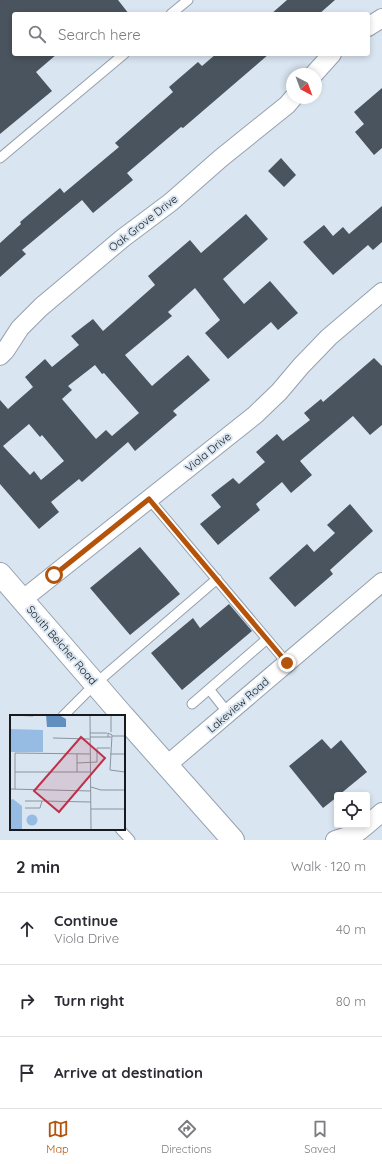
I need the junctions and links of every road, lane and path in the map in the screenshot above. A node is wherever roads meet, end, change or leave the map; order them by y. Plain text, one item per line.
1 (188, 0) edge
2 (173, 12) edge
3 (382, 18) edge
4 (370, 27) edge
5 (122, 56) edge
6 (330, 56) edge
7 (319, 68) edge
8 (288, 104) edge
9 (0, 158) edge
10 (382, 292) edge
11 (0, 356) edge
12 (149, 499) junction
13 (0, 574) edge
14 (217, 579) junction
15 (382, 582) edge
16 (22, 600) junction
17 (268, 639) junction
18 (287, 663) junction
19 (96, 684) junction
20 (209, 690) junction
21 (192, 704) dead end
22 (228, 713) junction
23 (64, 715) edge
24 (123, 715) edge
25 (125, 717) edge
26 (167, 765) junction
27 (382, 812) edge
28 (121, 830) edge
29 (361, 831) edge
30 (130, 840) edge
31 (233, 840) edge
32 (335, 840) edge

1 - 2 lane
3 - 4 street
5 - 9 lane
6 - 7 street
8 - 11 street, Oak Grove Drive
10 - 12 street, Viola Drive
12 - 14 lane
12 - 16 street, Viola Drive
13 - 16 main road, South Belcher Road
14 - 17 lane
14 - 19 lane
15 - 18 street, Lakeview Road
16 - 19 main road, South Belcher Road
17 - 18 lane
17 - 20 lane
18 - 22 street, Lakeview Road
19 - 23 lane
19 - 24 main road, South Belcher Road
20 - 21 lane
20 - 22 lane
22 - 26 street, Lakeview Road
25 - 26 main road, South Belcher Road
26 - 31 main road, South Belcher Road
27 - 29 street
28 - 30 lane
29 - 32 street

